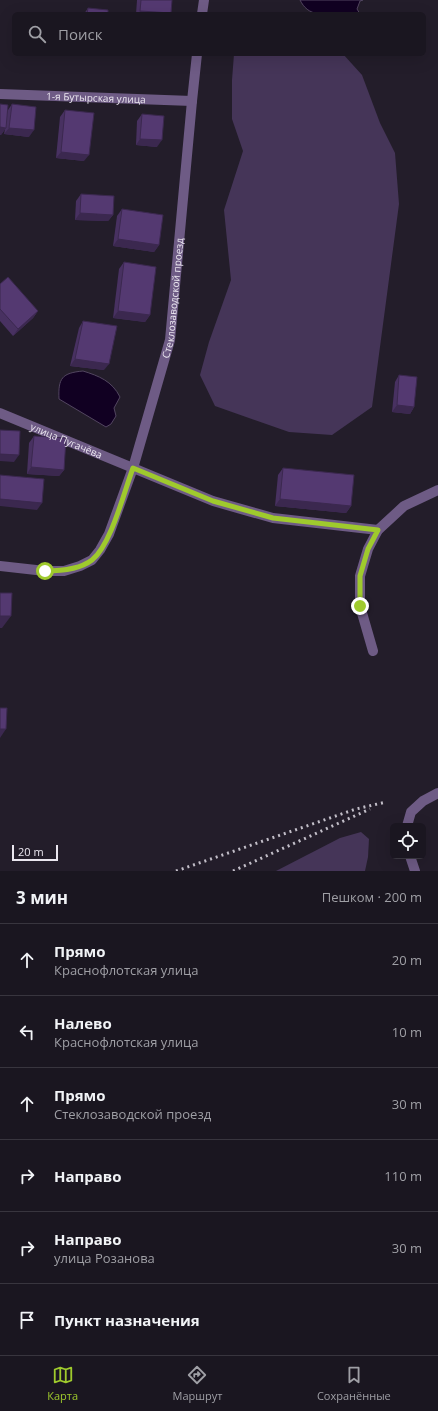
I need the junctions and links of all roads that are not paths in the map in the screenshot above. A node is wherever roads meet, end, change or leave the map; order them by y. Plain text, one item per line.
1 (204, 0) edge
2 (202, 12) edge
3 (197, 56) edge
4 (0, 94) edge
5 (192, 101) junction
6 (0, 413) edge
7 (133, 468) junction
8 (438, 490) edge
9 (378, 530) junction
10 (0, 566) edge
11 (373, 651) dead end
12 (438, 793) edge
13 (408, 823) edge
14 (411, 859) edge
15 (415, 871) edge

1 - 2 street
3 - 5 street, Стеклозаводской проезд
4 - 5 street, 1-я Бутырская улица
5 - 7 street, Стеклозаводской проезд
6 - 7 street, улица Пугачёва
7 - 9 street, улица Пугачёва
7 - 10 street, Стеклозаводской проезд
8 - 9 street
9 - 11 street
12 - 13 street
14 - 15 street

